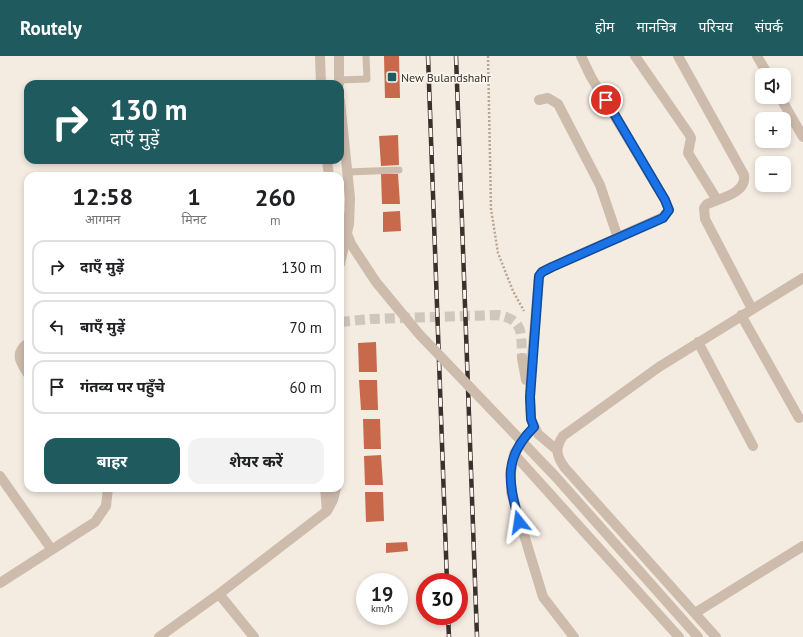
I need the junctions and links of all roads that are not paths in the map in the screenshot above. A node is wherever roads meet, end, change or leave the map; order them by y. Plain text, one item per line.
1 (320, 56) edge
2 (339, 56) edge
3 (366, 56) edge
4 (581, 56) edge
5 (635, 56) edge
6 (678, 56) edge
7 (757, 56) edge
8 (764, 68) edge
9 (321, 80) edge
10 (339, 80) edge
11 (344, 81) edge
12 (539, 100) dead end
13 (784, 104) edge
14 (344, 136) edge
15 (803, 137) edge
16 (399, 170) dead end
17 (348, 172) junction
18 (718, 200) junction
19 (344, 226) edge
20 (618, 238) junction
21 (344, 246) edge
22 (803, 278) edge
23 (752, 309) junction
24 (741, 315) junction
25 (698, 342) junction
26 (24, 347) edge
27 (522, 358) tunnel mouth
28 (24, 367) edge
29 (530, 397) junction
30 (799, 418) dead end
31 (534, 427) junction
32 (753, 446) dead end
33 (557, 450) junction
34 (514, 454) junction
35 (0, 476) edge
36 (108, 492) edge
37 (325, 492) edge
38 (335, 492) edge
39 (326, 511) junction
40 (803, 546) edge
41 (52, 550) junction
42 (0, 583) edge
43 (220, 594) junction
44 (695, 613) junction
45 (160, 637) edge
46 (254, 637) edge
47 (574, 637) edge
48 (679, 637) edge
49 (698, 637) edge
50 (716, 637) edge

1 - 9 street
2 - 10 street
3 - 11 lane
4 - 20 street
5 - 18 street
6 - 18 street
7 - 8 street
12 - 20 street
13 - 15 street
14 - 17 street
16 - 17 lane
17 - 21 street
18 - 23 street
19 - 49 street, bridge
20 - 29 street
22 - 23 street
23 - 24 street
24 - 25 street
24 - 30 street
25 - 32 street
25 - 33 street
26 - 28 street
27 - 29 street
29 - 31 street
31 - 33 street
31 - 34 street
33 - 44 street
34 - 47 street
34 - 48 street
35 - 41 street
36 - 41 street
37 - 39 street
38 - 39 street
39 - 43 street
40 - 44 street
41 - 42 street
43 - 45 street
43 - 46 street
44 - 50 street

